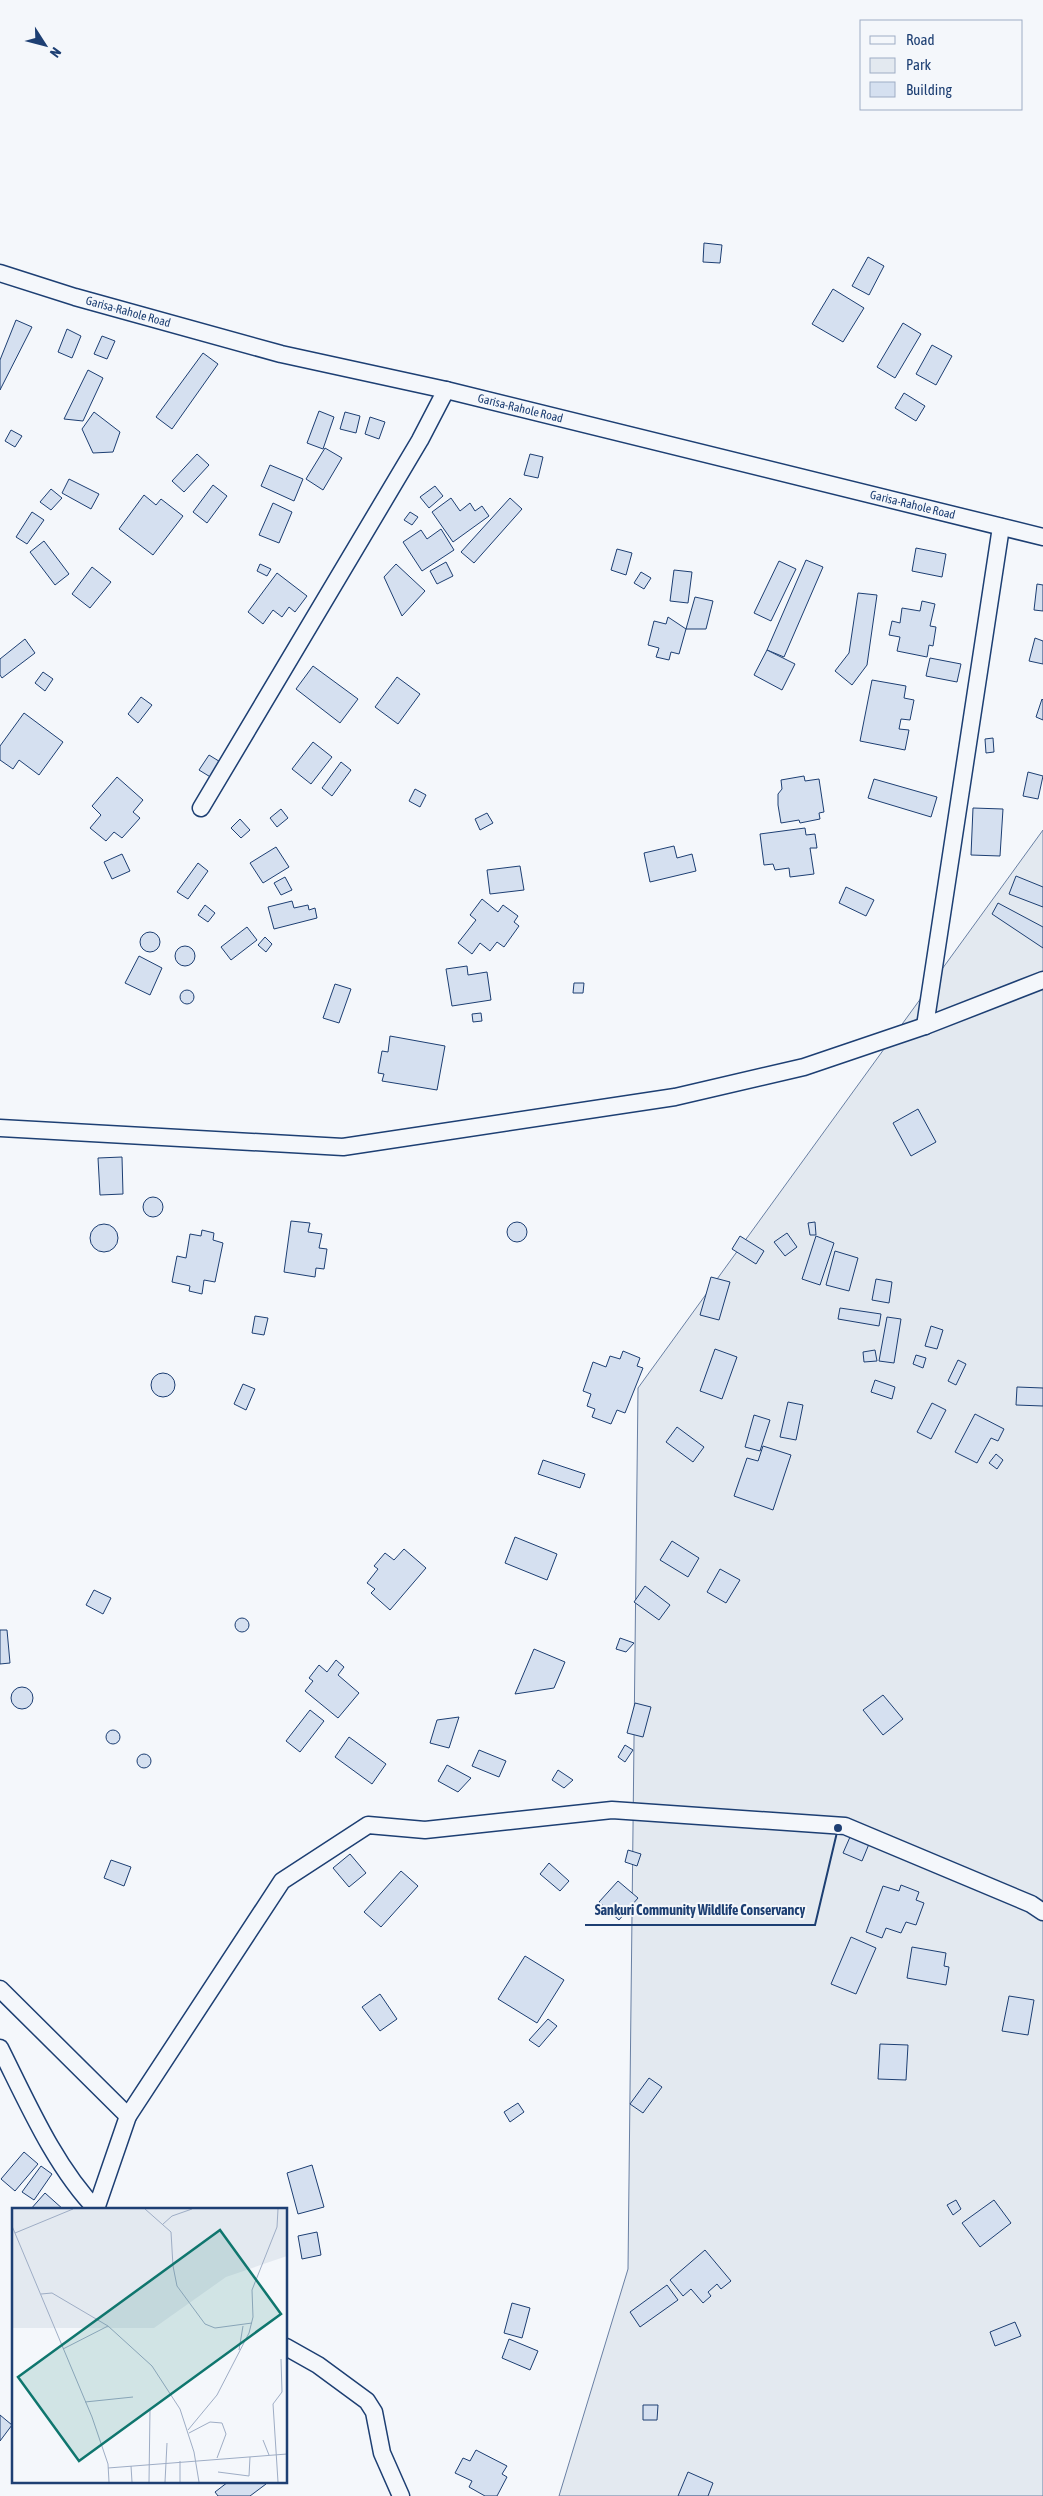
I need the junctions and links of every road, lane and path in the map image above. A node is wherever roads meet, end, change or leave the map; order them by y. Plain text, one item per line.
1 (0, 273) edge
2 (446, 390) junction
3 (1001, 527) junction
4 (1043, 537) edge
5 (201, 808) dead end
6 (1043, 980) edge
7 (925, 1026) junction
8 (0, 1128) edge
9 (1043, 1912) edge
10 (0, 1989) edge
11 (0, 2048) edge
12 (128, 2116) junction
13 (96, 2208) edge
14 (97, 2208) edge
15 (288, 2348) edge
16 (401, 2496) edge

1 - 2 street, Garisa-Rahole Road
2 - 3 street, Garisa-Rahole Road
2 - 5 street
3 - 4 street, Garisa-Rahole Road
3 - 7 street
6 - 7 street
7 - 8 street
9 - 12 street
10 - 12 street
11 - 13 street
12 - 14 street
15 - 16 street

